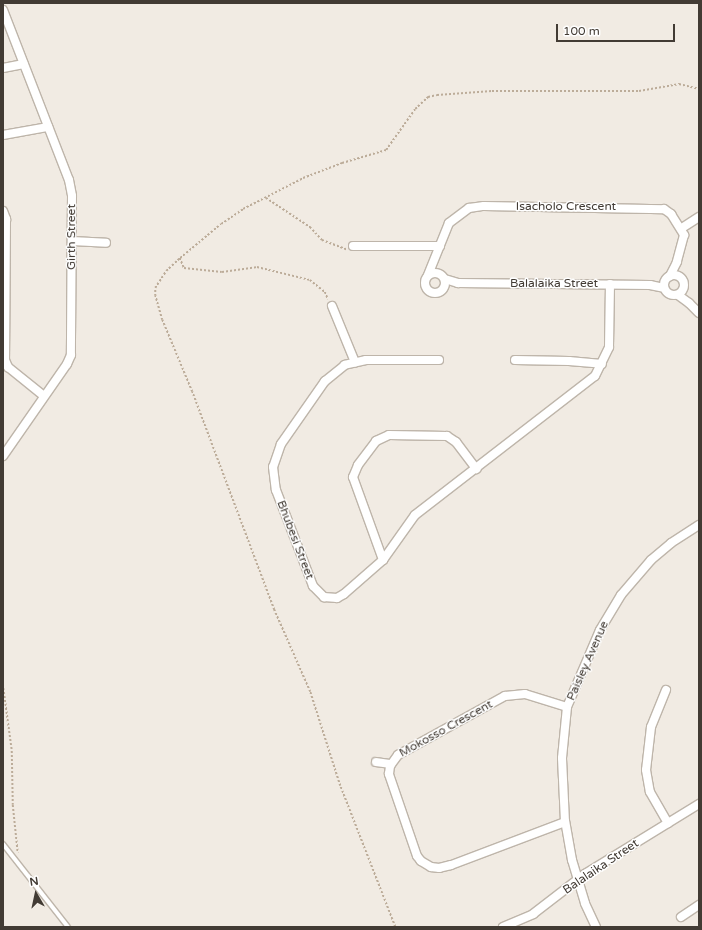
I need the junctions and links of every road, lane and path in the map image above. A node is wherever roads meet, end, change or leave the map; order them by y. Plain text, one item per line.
1 (3, 10) edge
2 (24, 64) junction
3 (3, 68) edge
4 (699, 89) edge
5 (48, 127) junction
6 (3, 135) edge
7 (266, 197) junction
8 (3, 211) edge
9 (699, 217) edge
10 (682, 228) junction
11 (72, 241) junction
12 (106, 243) dead end
13 (353, 246) joint
14 (440, 246) junction
15 (436, 257) junction
16 (180, 258) junction
17 (678, 262) junction
18 (438, 273) junction
19 (428, 275) junction
20 (679, 276) junction
21 (445, 279) junction
22 (666, 281) junction
23 (458, 283) junction
24 (610, 284) junction
25 (444, 288) junction
26 (684, 288) junction
27 (678, 295) junction
28 (689, 302) junction
29 (332, 306) joint
30 (699, 313) edge
31 (439, 360) dead end
32 (515, 360) dead end
33 (355, 362) junction
34 (602, 364) junction
35 (44, 396) junction
36 (3, 456) edge
37 (476, 469) junction
38 (699, 525) edge
39 (383, 560) junction
40 (3, 684) edge
41 (666, 690) dead end
42 (567, 706) junction
43 (376, 762) dead end
44 (391, 764) junction
45 (699, 804) edge
46 (565, 822) junction
47 (668, 823) junction
48 (3, 844) edge
49 (20, 865) junction
50 (579, 881) junction
51 (699, 905) edge
52 (680, 917) dead end
53 (68, 927) edge
54 (395, 927) edge
55 (503, 927) edge
56 (596, 927) edge

1 - 2 street, Girth Street
2 - 3 street
2 - 5 street, Girth Street
4 - 7 path
5 - 6 street
5 - 11 street, Girth Street
7 - 13 path
7 - 16 path
8 - 35 street
9 - 10 street
10 - 14 street, Isacholo Crescent
10 - 17 street
11 - 12 street
11 - 35 street, Girth Street
13 - 14 street
14 - 15 street, Isacholo Crescent
15 - 18 street, Isacholo Crescent
15 - 19 street, Isacholo Crescent
16 - 29 path
16 - 54 path
17 - 20 street
17 - 22 street
18 - 19 street
18 - 21 street
19 - 25 street
20 - 22 street
20 - 26 street
21 - 23 street, Balalaika Street
21 - 25 street
22 - 24 street, Balalaika Street
22 - 27 street
23 - 24 street, Balalaika Street
23 - 25 street, Balalaika Street
24 - 34 street, Bhubesi Street
26 - 27 street
26 - 28 street
27 - 28 street
28 - 30 street
29 - 33 street
31 - 33 street, Bhubesi Street
32 - 34 street
33 - 39 street, Bhubesi Street
34 - 37 street, Bhubesi Street
35 - 36 street, Girth Street
37 - 39 street, Bhubesi Street
37 - 39 street
38 - 42 street, Paisley Avenue
40 - 49 path
41 - 47 street
42 - 44 street, Mokosso Crescent
42 - 46 street, Paisley Avenue
43 - 44 street
44 - 46 street, Mokosso Crescent
45 - 47 street, Balalaika Street
46 - 50 street, Paisley Avenue
47 - 50 street, Balalaika Street
48 - 49 lane
49 - 53 lane
50 - 55 street, Balalaika Street
50 - 56 street, Paisley Avenue
51 - 52 street

